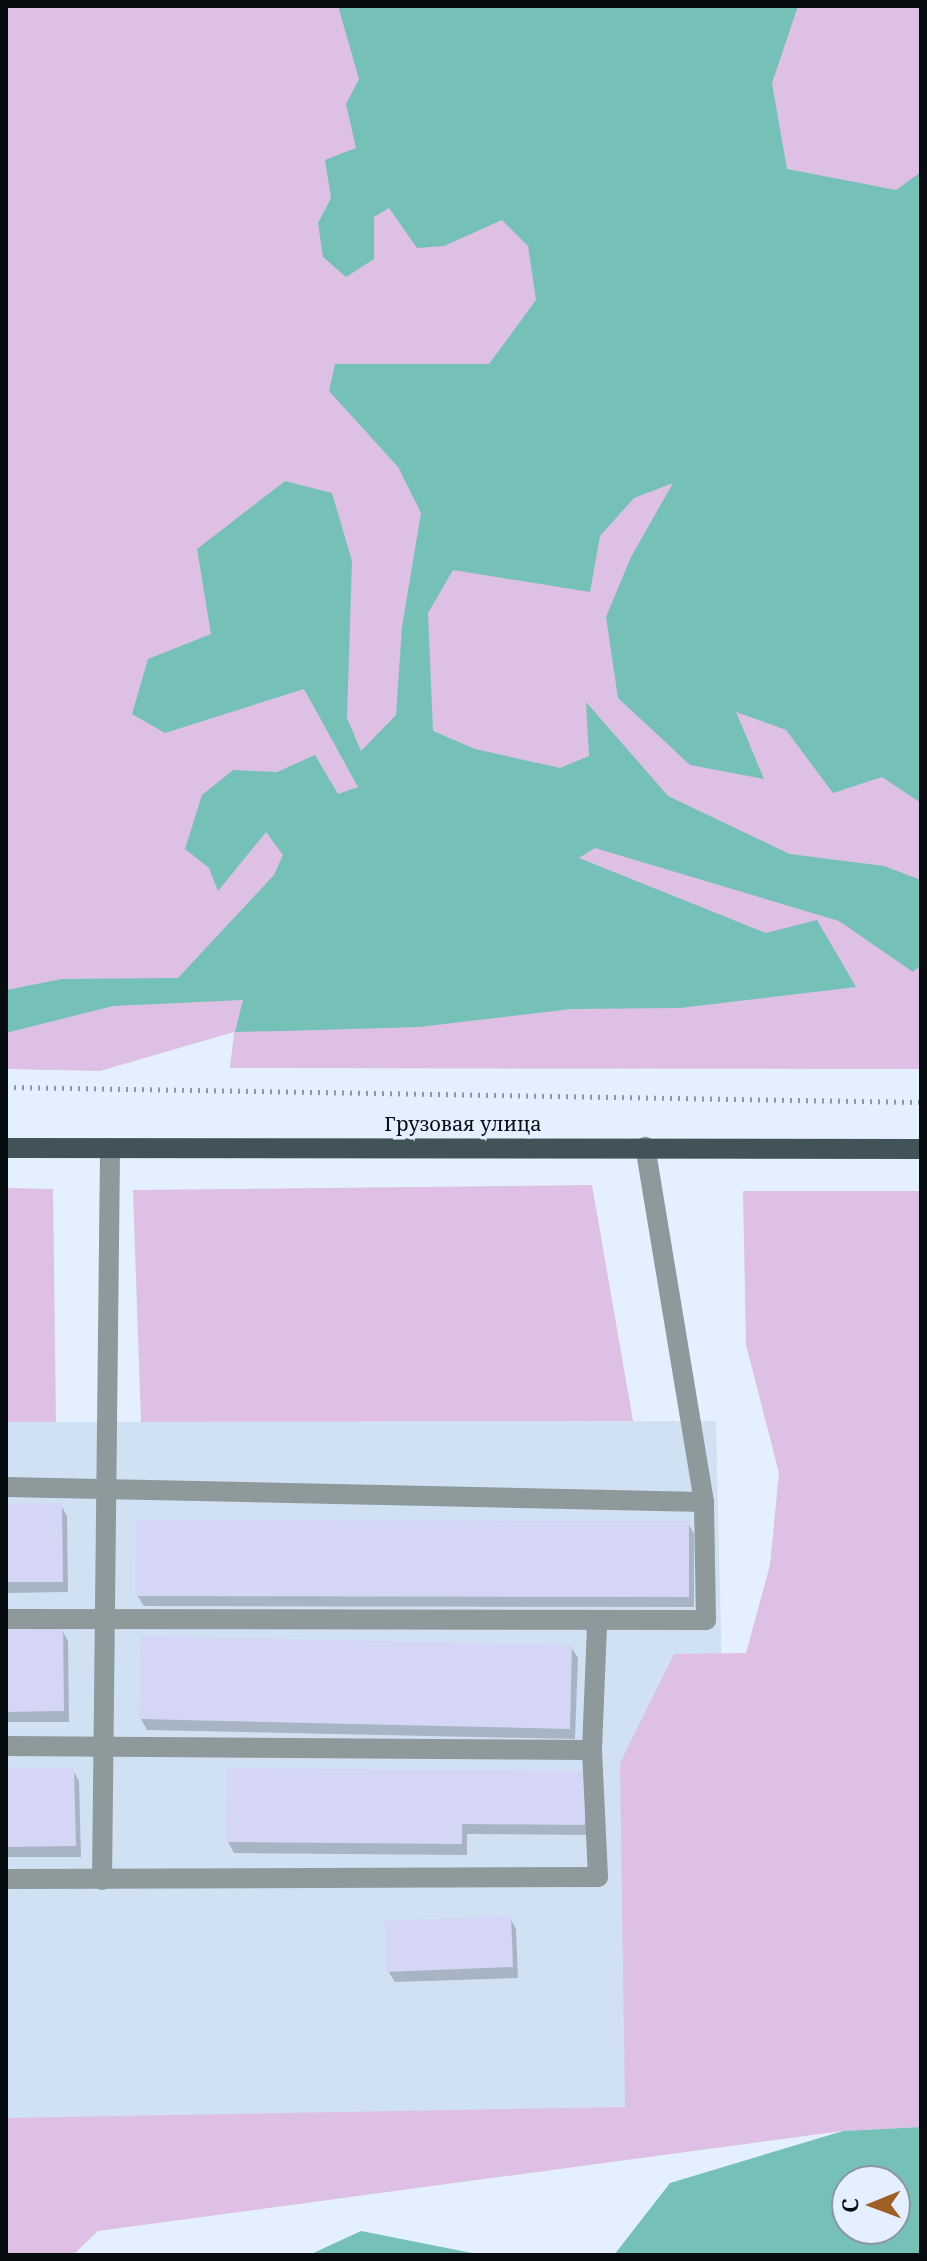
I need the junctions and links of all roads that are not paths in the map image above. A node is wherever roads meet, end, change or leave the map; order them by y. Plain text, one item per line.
1 (645, 1147) junction
2 (6, 1148) edge
3 (110, 1148) junction
4 (921, 1149) edge
5 (6, 1487) edge
6 (106, 1487) junction
7 (704, 1502) junction
8 (6, 1619) edge
9 (105, 1620) junction
10 (597, 1624) junction
11 (6, 1746) edge
12 (103, 1746) junction
13 (592, 1750) junction
14 (6, 1879) edge
15 (102, 1880) junction

1 - 3 main road, Грузовая улица
1 - 4 main road, Грузовая улица
1 - 7 lane
2 - 3 main road, Грузовая улица
3 - 6 lane
5 - 6 lane
6 - 7 lane
6 - 9 lane
7 - 10 lane
8 - 9 lane
9 - 10 lane
9 - 12 lane
10 - 13 lane
11 - 12 lane
12 - 13 lane
12 - 15 lane
13 - 15 lane
14 - 15 lane

